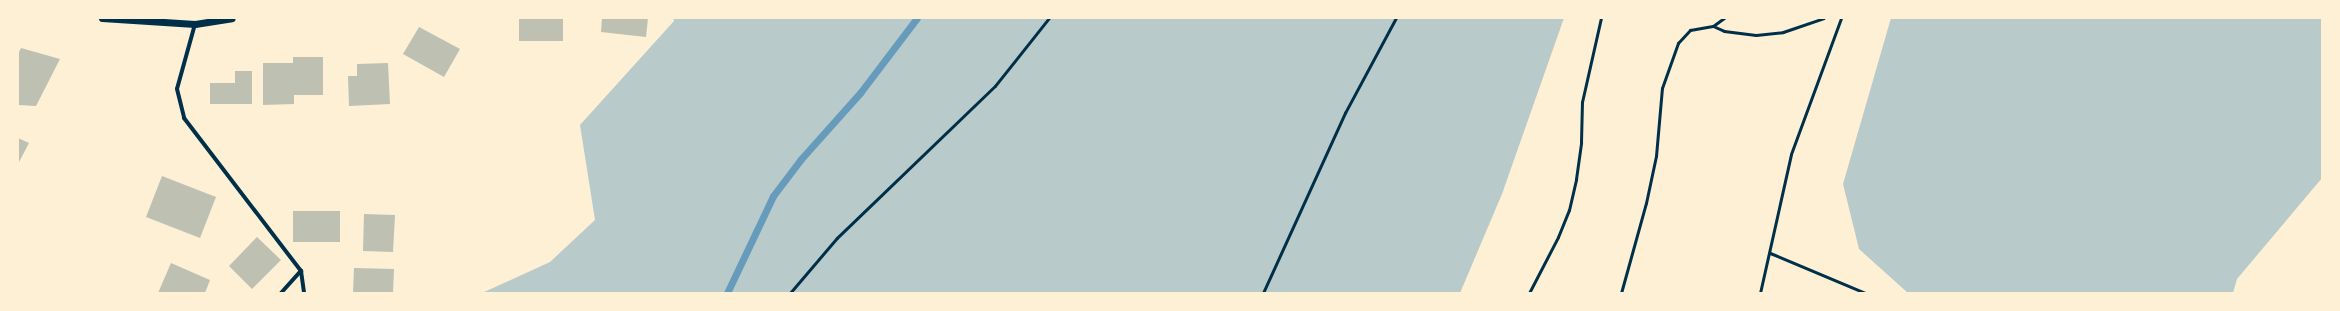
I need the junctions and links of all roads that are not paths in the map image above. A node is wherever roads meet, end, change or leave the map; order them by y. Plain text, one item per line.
1 (102, 18) edge
2 (232, 18) edge
3 (1601, 18) edge
4 (1724, 18) edge
5 (1824, 18) edge
6 (1841, 18) edge
7 (194, 24) junction
8 (1713, 26) junction
9 (1770, 253) junction
10 (301, 271) junction
11 (1530, 292) edge
12 (281, 293) edge
13 (304, 293) edge
14 (1536, 293) edge
15 (1621, 293) edge
16 (1760, 293) edge
17 (1865, 293) edge

1 - 7 street
2 - 7 street
3 - 11 lane
4 - 8 lane
5 - 8 lane
6 - 9 lane
7 - 10 street
8 - 15 lane
9 - 16 lane
9 - 17 lane
10 - 12 street
10 - 13 street
11 - 14 lane

